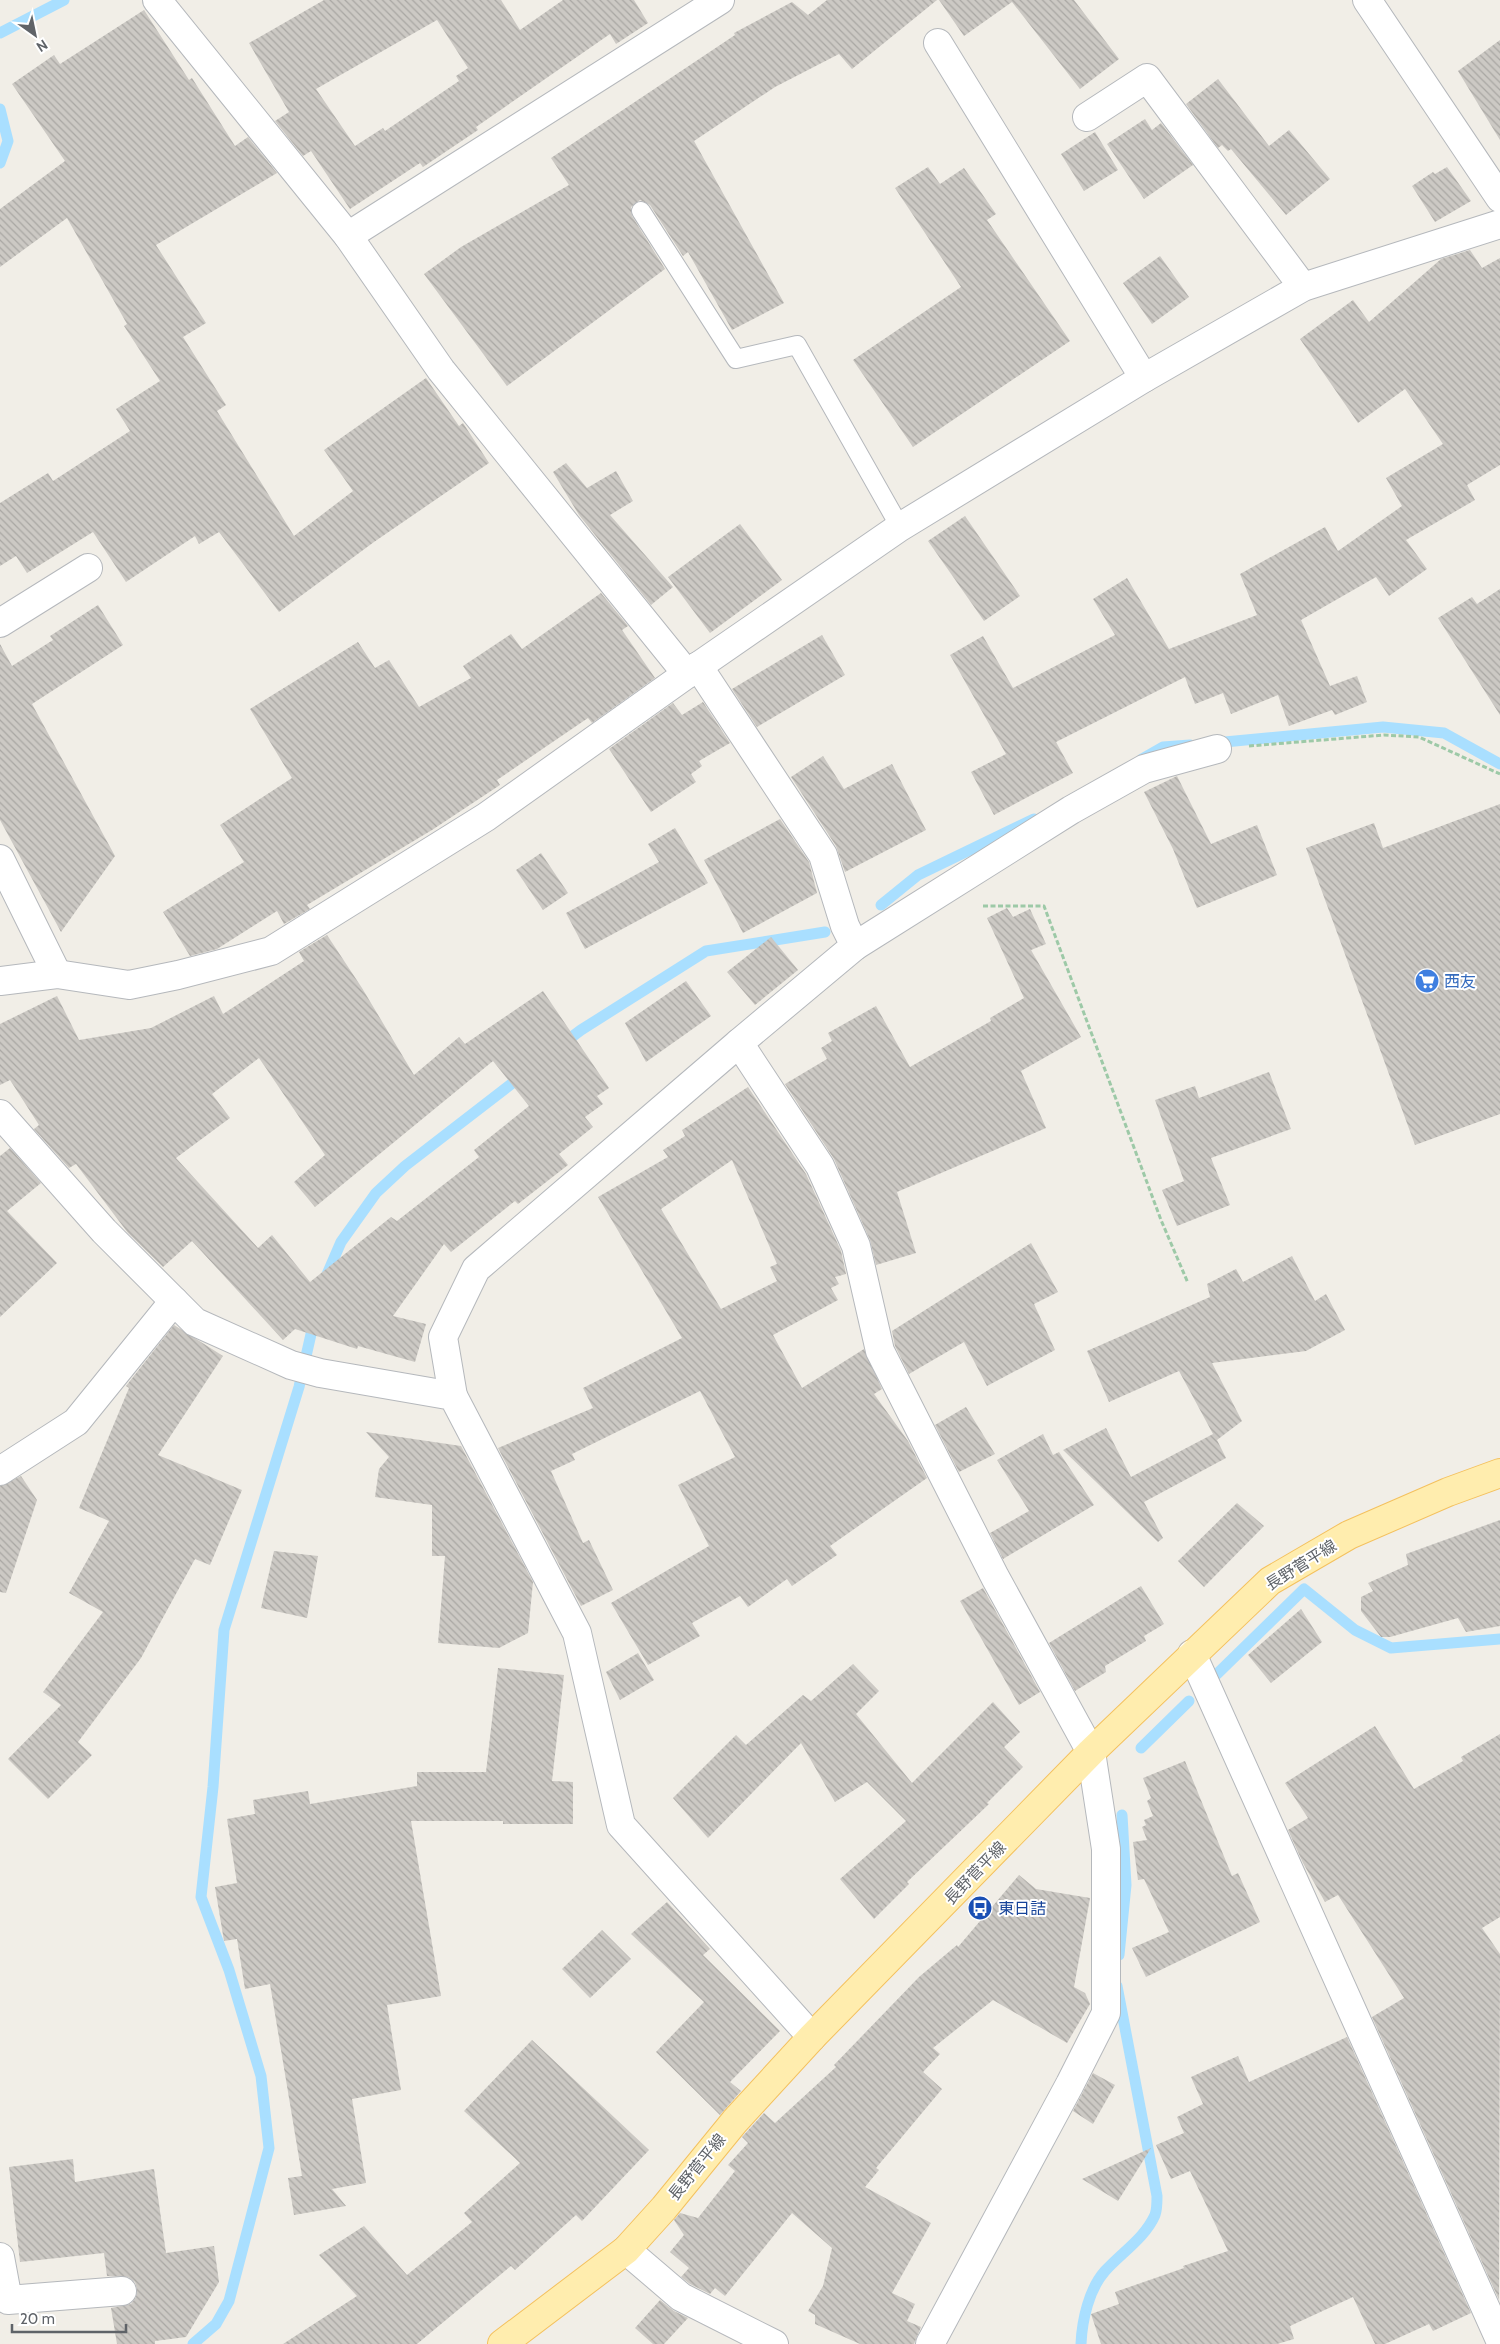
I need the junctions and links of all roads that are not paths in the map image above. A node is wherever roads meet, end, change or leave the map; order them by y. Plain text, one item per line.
1 (157, 0) edge
2 (720, 0) edge
3 (1367, 0) edge
4 (938, 43) dead end
5 (1087, 117) dead end
6 (1500, 198) edge
7 (641, 211) dead end
8 (1500, 224) edge
9 (348, 236) junction
10 (1304, 287) junction
11 (1144, 378) junction
12 (900, 528) junction
13 (88, 568) dead end
14 (0, 623) edge
15 (693, 670) junction
16 (1217, 749) road end
17 (0, 859) edge
18 (855, 946) junction
19 (57, 974) junction
20 (0, 981) edge
21 (739, 1043) junction
22 (0, 1114) edge
23 (174, 1302) junction
24 (452, 1396) junction
25 (0, 1471) edge
26 (1500, 1473) edge
27 (1192, 1654) junction
28 (1091, 1752) junction
29 (812, 2037) junction
30 (626, 2250) junction
31 (0, 2257) edge
32 (122, 2291) dead end
33 (1500, 2340) edge
34 (502, 2344) edge
35 (774, 2344) edge
36 (930, 2344) edge

1 - 9 street
2 - 9 street
3 - 6 street
4 - 11 street
5 - 10 street
7 - 12 lane
8 - 10 street
9 - 15 street
10 - 11 street
11 - 12 street
12 - 15 street
13 - 14 street
15 - 18 street
15 - 19 street
16 - 18 street
17 - 19 street
18 - 21 street
19 - 20 street
21 - 24 street
21 - 28 street
22 - 23 street
23 - 24 street
23 - 25 street
24 - 29 street
26 - 27 main road, 長野菅平線
27 - 28 main road, 長野菅平線
27 - 33 street
28 - 29 main road, 長野菅平線
28 - 36 street
29 - 30 main road, 長野菅平線
30 - 34 main road, 長野菅平線
30 - 35 street
31 - 32 street

